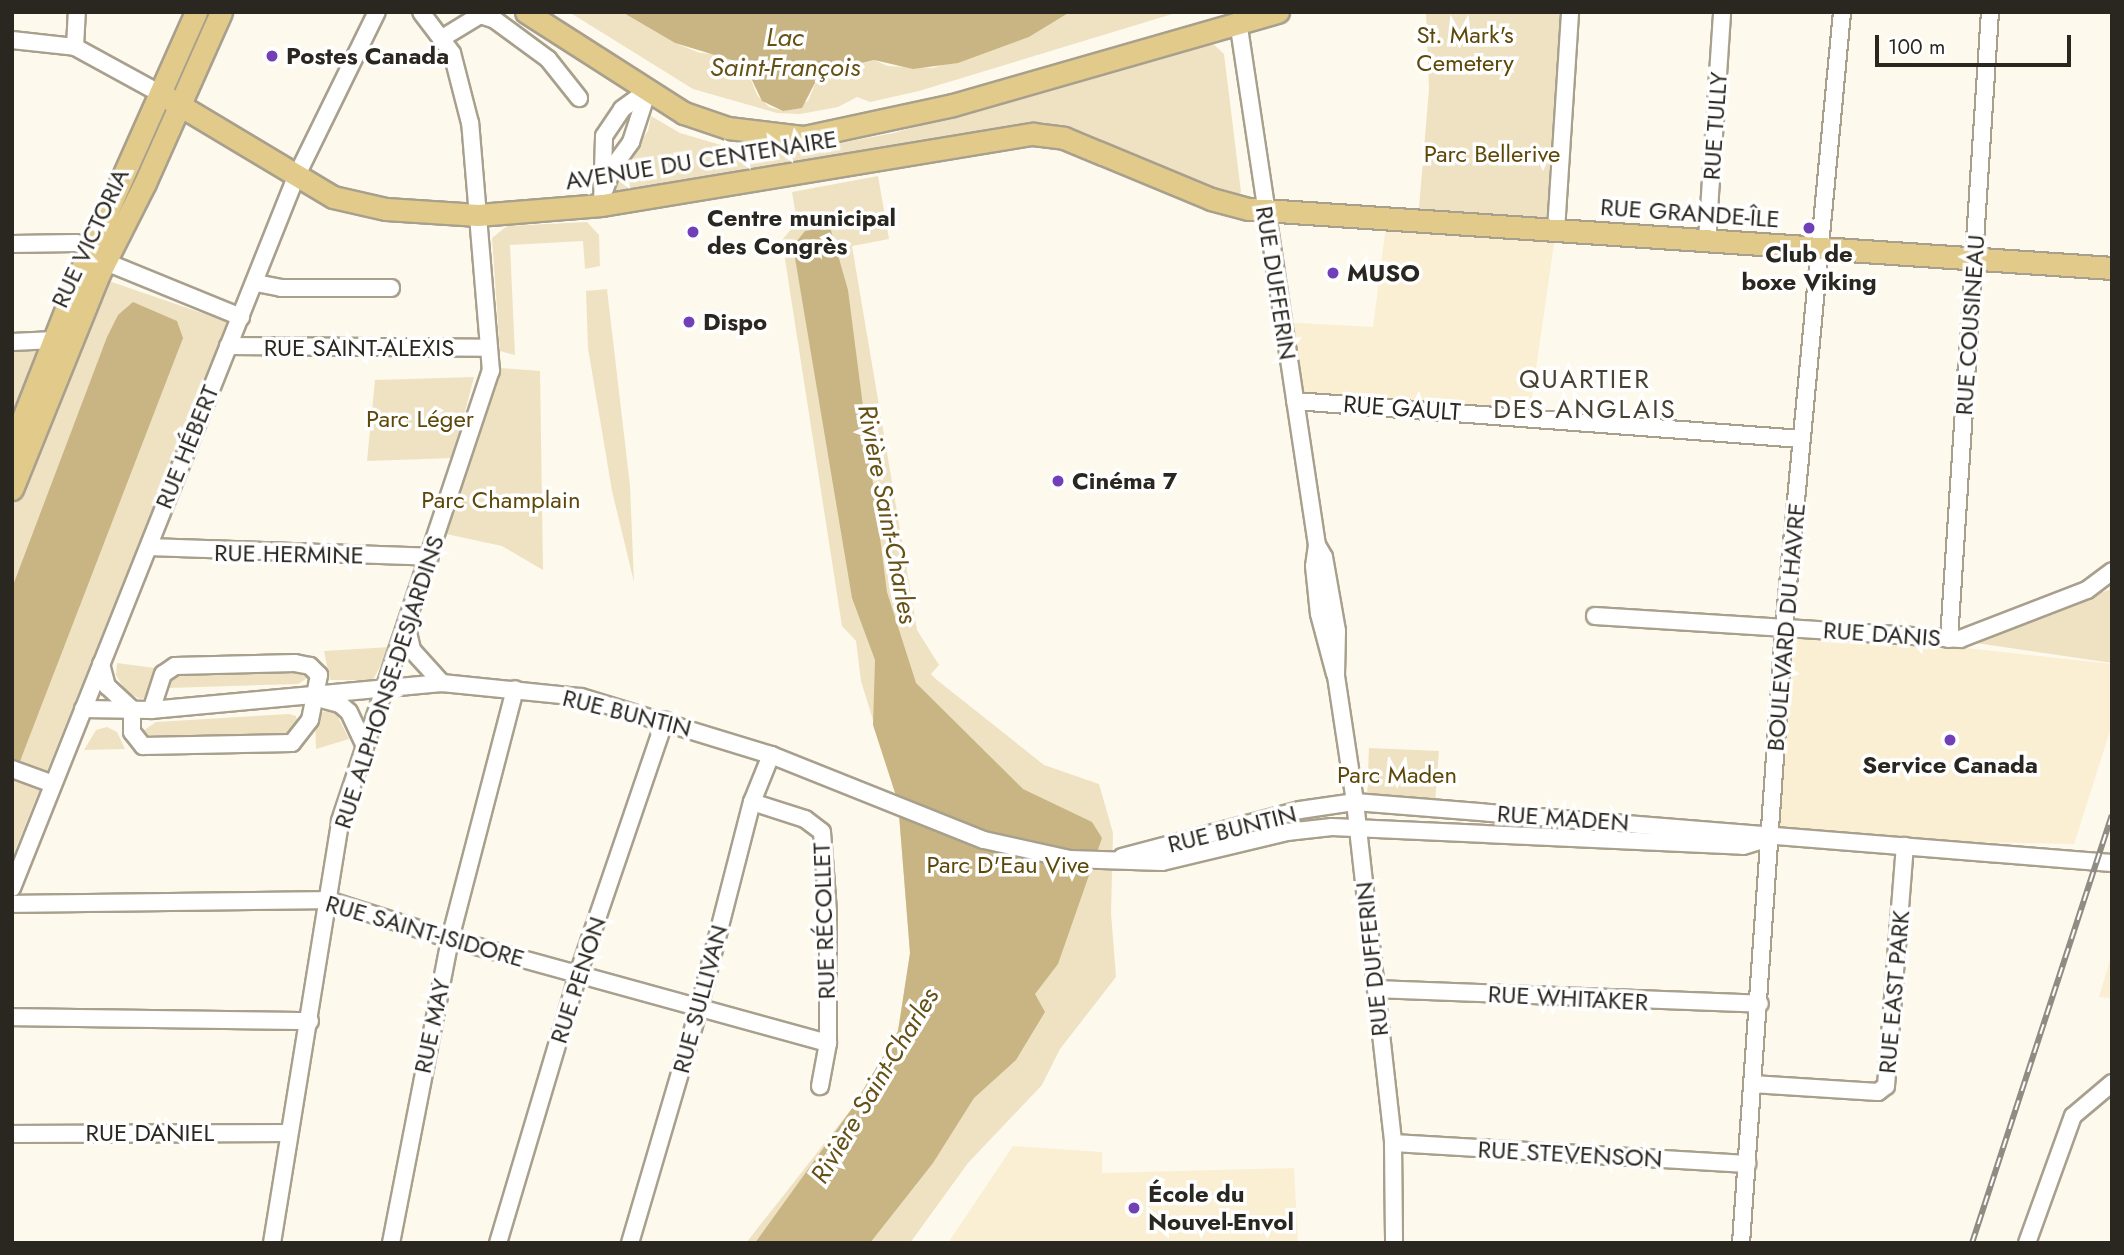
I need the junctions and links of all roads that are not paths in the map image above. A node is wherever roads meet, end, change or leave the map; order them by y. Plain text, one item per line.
1 (77, 12) edge
2 (196, 12) edge
3 (220, 12) edge
4 (377, 12) edge
5 (421, 12) edge
6 (526, 12) edge
7 (1278, 12) edge
8 (1570, 12) edge
9 (1722, 12) edge
10 (1842, 12) edge
11 (1990, 12) edge
12 (1238, 21) junction
13 (444, 37) junction
14 (12, 40) edge
15 (75, 47) junction
16 (648, 90) junction
17 (161, 94) junction
18 (579, 98) dead end
19 (180, 105) junction
20 (296, 177) junction
21 (602, 205) junction
22 (1264, 209) junction
23 (478, 215) junction
24 (1556, 230) junction
25 (1707, 240) junction
26 (12, 244) edge
27 (1820, 248) junction
28 (99, 255) junction
29 (1975, 258) junction
30 (2112, 268) edge
31 (256, 283) junction
32 (391, 288) dead end
33 (241, 317) junction
34 (55, 340) junction
35 (12, 342) edge
36 (228, 346) junction
37 (489, 348) junction
38 (1295, 401) junction
39 (1802, 439) junction
40 (12, 446) edge
41 (12, 489) edge
42 (149, 547) junction
43 (430, 557) junction
44 (2112, 572) edge
45 (1595, 616) dead end
46 (407, 622) junction
47 (1784, 628) junction
48 (1950, 639) junction
49 (101, 664) junction
50 (442, 683) junction
51 (386, 686) junction
52 (515, 689) junction
53 (317, 698) junction
54 (83, 709) junction
55 (132, 709) junction
56 (151, 710) junction
57 (665, 720) junction
58 (364, 744) junction
59 (771, 755) junction
60 (19, 772) edge
61 (53, 784) junction
62 (752, 802) junction
63 (1355, 802) junction
64 (1357, 828) junction
65 (1770, 838) junction
66 (1905, 846) junction
67 (1103, 860) junction
68 (2112, 863) edge
69 (12, 888) edge
70 (328, 900) junction
71 (12, 904) edge
72 (450, 939) junction
73 (578, 974) junction
74 (1376, 989) junction
75 (1760, 1004) junction
76 (699, 1008) junction
77 (12, 1017) edge
78 (310, 1021) junction
79 (828, 1043) junction
80 (2112, 1083) edge
81 (1752, 1084) junction
82 (820, 1086) dead end
83 (288, 1133) junction
84 (12, 1134) edge
85 (1393, 1143) junction
86 (1747, 1164) junction
87 (272, 1243) edge
88 (391, 1243) edge
89 (498, 1243) edge
90 (630, 1243) edge
91 (1394, 1243) edge
92 (1741, 1243) edge
93 (2027, 1243) edge

1 - 15 street
2 - 17 main road, RUE VICTORIA
3 - 19 main road, RUE VICTORIA
4 - 20 street, RUE HÉBERT
5 - 13 street, RUE ALPHONSE-DESJARDINS
6 - 16 main road, AVENUE DU CENTENAIRE
7 - 12 main road, AVENUE DU CENTENAIRE
8 - 24 street
9 - 25 street, RUE TULLY
10 - 27 street, BOULEVARD DU HAVRE
11 - 29 street, RUE COUSINEAU
12 - 16 main road, AVENUE DU CENTENAIRE
12 - 22 street, RUE DUFFERIN
13 - 18 street
13 - 23 street, RUE ALPHONSE-DESJARDINS
14 - 15 street
15 - 17 street
16 - 21 street
16 - 21 street
17 - 19 main road, AVENUE DU CENTENAIRE
17 - 28 main road, RUE VICTORIA
19 - 20 main road, AVENUE DU CENTENAIRE
19 - 28 main road, RUE VICTORIA
20 - 23 main road, AVENUE DU CENTENAIRE
20 - 31 street, RUE HÉBERT
21 - 22 main road, AVENUE DU CENTENAIRE
21 - 23 main road, AVENUE DU CENTENAIRE
22 - 24 main road, RUE GRANDE-ÎLE
22 - 38 street, RUE DUFFERIN
23 - 37 street, RUE ALPHONSE-DESJARDINS
24 - 25 main road, RUE GRANDE-ÎLE
25 - 27 main road, RUE GRANDE-ÎLE
26 - 28 street
27 - 29 main road, RUE GRANDE-ÎLE
27 - 39 street, BOULEVARD DU HAVRE
28 - 33 street
28 - 34 main road, RUE VICTORIA
28 - 41 main road, RUE VICTORIA
29 - 30 main road, RUE GRANDE-ÎLE
29 - 48 street, RUE COUSINEAU
31 - 32 street
31 - 33 street, RUE HÉBERT
33 - 36 street, RUE HÉBERT
34 - 35 street
34 - 40 main road, RUE VICTORIA
36 - 37 street, RUE SAINT-ALEXIS
36 - 42 street, RUE HÉBERT
37 - 43 street, RUE ALPHONSE-DESJARDINS
38 - 39 street, RUE GAULT
38 - 63 street, RUE DUFFERIN
39 - 47 street, BOULEVARD DU HAVRE
42 - 43 street, RUE HERMINE
42 - 49 street, RUE HÉBERT
43 - 46 street, RUE ALPHONSE-DESJARDINS
44 - 48 street, RUE DANIS
45 - 47 street, RUE DANIS
46 - 50 street
46 - 51 street, RUE ALPHONSE-DESJARDINS
47 - 48 street, RUE DANIS
47 - 65 street, BOULEVARD DU HAVRE
49 - 54 street, RUE HÉBERT
49 - 55 street
50 - 51 street, RUE BUNTIN
50 - 52 street, RUE BUNTIN
51 - 53 street, RUE BUNTIN
51 - 58 street, RUE ALPHONSE-DESJARDINS
52 - 57 street, RUE BUNTIN
52 - 72 street, RUE MAY
53 - 55 street
53 - 56 street, RUE BUNTIN
53 - 56 street
53 - 58 street
54 - 55 street, RUE BUNTIN
54 - 61 street, RUE HÉBERT
55 - 56 street, RUE BUNTIN
57 - 59 street, RUE BUNTIN
57 - 73 street, RUE PENON
58 - 70 street, RUE ALPHONSE-DESJARDINS
59 - 62 street, RUE SULLIVAN
59 - 67 street, RUE BUNTIN
60 - 61 street
61 - 69 street, RUE HÉBERT
62 - 76 street, RUE SULLIVAN
62 - 79 street, RUE RÉCOLLET
63 - 64 street, RUE DUFFERIN
63 - 65 street, RUE MADEN
63 - 67 street, RUE BUNTIN
64 - 65 street, RUE MADEN
64 - 67 street, RUE BUNTIN
64 - 74 street, RUE DUFFERIN
65 - 66 street, RUE MADEN
65 - 75 street, BOULEVARD DU HAVRE
66 - 68 street, RUE MADEN
66 - 81 street, RUE EAST PARK
70 - 71 street, RUE SAINT-ISIDORE
70 - 72 street, RUE SAINT-ISIDORE
70 - 78 street, RUE ALPHONSE-DESJARDINS
72 - 73 street, RUE SAINT-ISIDORE
72 - 88 street, RUE MAY
73 - 76 street, RUE SAINT-ISIDORE
73 - 89 street, RUE PENON
74 - 75 street, RUE WHITAKER
74 - 85 street, RUE DUFFERIN
75 - 81 street, BOULEVARD DU HAVRE
76 - 79 street, RUE SAINT-ISIDORE
76 - 90 street, RUE SULLIVAN
77 - 78 street
78 - 83 street, RUE ALPHONSE-DESJARDINS
79 - 82 street, RUE RÉCOLLET
80 - 93 street
81 - 86 street, BOULEVARD DU HAVRE
83 - 84 street, RUE DANIEL
83 - 87 street, RUE ALPHONSE-DESJARDINS
85 - 86 street, RUE STEVENSON
85 - 91 street, RUE DUFFERIN
86 - 92 street, BOULEVARD DU HAVRE

